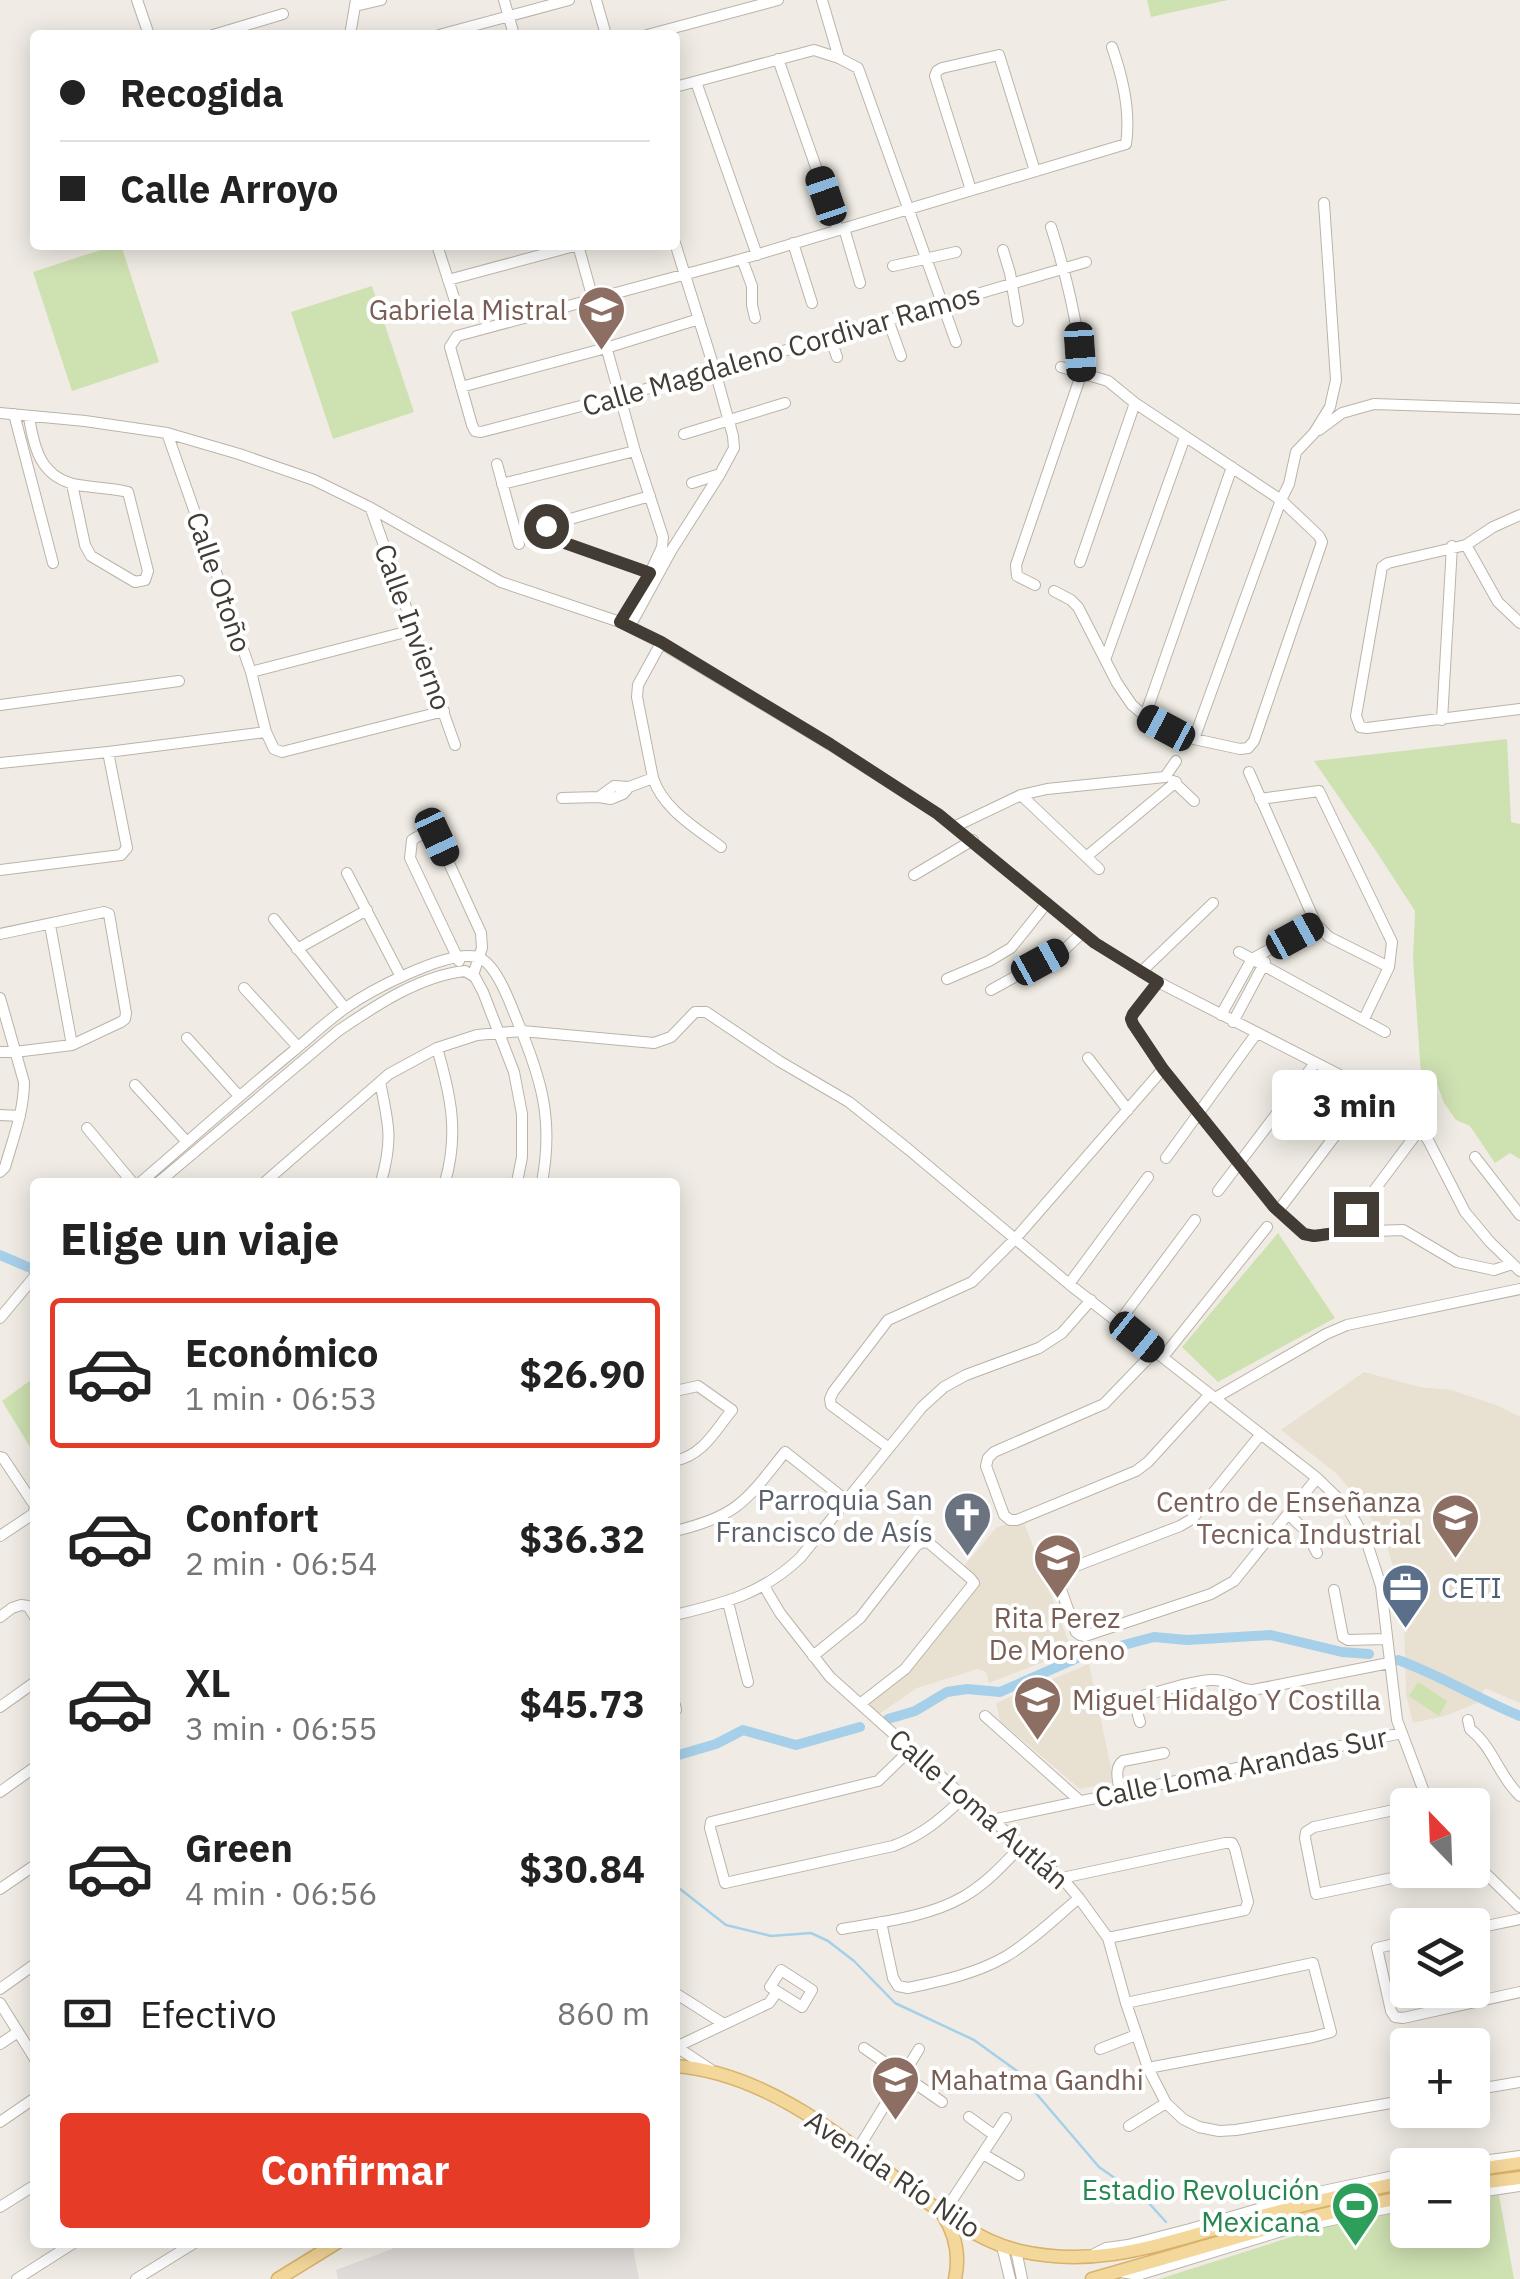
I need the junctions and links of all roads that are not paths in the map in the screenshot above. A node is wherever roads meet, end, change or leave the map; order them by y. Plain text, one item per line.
1 (138, 0) edge
2 (381, 0) edge
3 (504, 0) edge
4 (570, 0) edge
5 (596, 0) edge
6 (778, 0) edge
7 (822, 0) edge
8 (356, 3) edge
9 (283, 14) dead end
10 (508, 17) junction
11 (147, 30) edge
12 (230, 30) edge
13 (351, 30) edge
14 (458, 30) edge
15 (512, 30) edge
16 (605, 30) edge
17 (666, 30) edge
18 (1112, 47) dead end
19 (839, 58) junction
20 (778, 59) junction
21 (696, 82) junction
22 (680, 86) edge
23 (1035, 171) junction
24 (972, 190) junction
25 (1324, 203) dead end
26 (910, 208) junction
27 (1050, 227) dead end
28 (840, 229) junction
29 (793, 243) junction
30 (439, 250) edge
31 (559, 250) edge
32 (579, 250) edge
33 (677, 250) edge
34 (1002, 250) dead end
35 (956, 252) dead end
36 (757, 254) junction
37 (926, 258) junction
38 (742, 259) junction
39 (1086, 262) dead end
40 (894, 266) dead end
41 (1062, 270) junction
42 (686, 274) junction
43 (448, 280) junction
44 (860, 283) dead end
45 (1012, 286) junction
46 (593, 299) junction
47 (455, 301) dead end
48 (812, 303) dead end
49 (942, 304) junction
50 (755, 318) dead end
51 (700, 319) junction
52 (888, 320) junction
53 (1018, 321) dead end
54 (830, 337) junction
55 (956, 342) dead end
56 (606, 348) junction
57 (901, 356) dead end
58 (837, 357) dead end
59 (1062, 367) dead end
60 (715, 371) junction
61 (1082, 372) junction
62 (461, 387) junction
63 (620, 396) junction
64 (1134, 403) junction
65 (785, 404) dead end
66 (1520, 409) edge
67 (0, 413) edge
68 (14, 414) junction
69 (728, 420) junction
70 (30, 422) junction
71 (167, 433) junction
72 (1314, 433) junction
73 (684, 434) dead end
74 (1185, 437) junction
75 (636, 451) junction
76 (497, 464) dead end
77 (1232, 467) junction
78 (720, 474) junction
79 (692, 483) dead end
80 (72, 484) junction
81 (502, 484) junction
82 (650, 496) junction
83 (1281, 500) junction
84 (370, 508) junction
85 (1520, 515) edge
86 (546, 526) junction
87 (1466, 545) junction
88 (1452, 546) junction
89 (667, 549) junction
90 (1080, 562) dead end
91 (53, 563) dead end
92 (650, 573) junction
93 (1035, 585) dead end
94 (1054, 591) dead end
95 (1520, 623) edge
96 (625, 624) junction
97 (413, 630) junction
98 (661, 642) junction
99 (1106, 658) junction
100 (251, 672) junction
101 (179, 681) dead end
102 (0, 705) edge
103 (1520, 709) edge
104 (444, 711) junction
105 (1145, 716) junction
106 (1442, 720) junction
107 (266, 732) junction
108 (1194, 739) junction
109 (455, 746) dead end
110 (108, 752) junction
111 (1176, 760) dead end
112 (0, 763) edge
113 (1248, 772) dead end
114 (653, 778) junction
115 (1170, 779) junction
116 (1021, 795) junction
117 (562, 798) dead end
118 (1260, 799) junction
119 (1194, 801) dead end
120 (956, 826) junction
121 (973, 840) junction
122 (720, 847) dead end
123 (1086, 857) junction
124 (0, 870) edge
125 (1098, 870) dead end
126 (347, 873) dead end
127 (914, 876) dead end
128 (1213, 903) dead end
129 (1047, 904) junction
130 (366, 910) junction
131 (274, 919) dead end
132 (1316, 924) junction
133 (50, 925) junction
134 (1082, 933) junction
135 (0, 934) edge
136 (1273, 948) junction
137 (298, 949) junction
138 (1239, 952) dead end
139 (458, 956) junction
140 (479, 957) junction
141 (1252, 959) junction
142 (1264, 965) junction
143 (1389, 967) junction
144 (1141, 972) junction
145 (468, 973) junction
146 (401, 978) junction
147 (947, 980) dead end
148 (1158, 982) junction
149 (244, 988) dead end
150 (990, 990) dead end
151 (0, 998) edge
152 (345, 1008) junction
153 (1221, 1015) junction
154 (1364, 1019) junction
155 (1233, 1022) junction
156 (522, 1031) junction
157 (1385, 1032) dead end
158 (500, 1033) junction
159 (1256, 1034) junction
160 (187, 1038) dead end
161 (72, 1044) junction
162 (298, 1047) junction
163 (437, 1048) junction
164 (0, 1052) edge
165 (15, 1052) junction
166 (1088, 1058) dead end
167 (1316, 1063) junction
168 (1163, 1069) junction
169 (380, 1082) junction
170 (134, 1085) dead end
171 (1369, 1091) junction
172 (243, 1093) junction
173 (256, 1099) junction
174 (1128, 1110) junction
175 (1199, 1112) junction
176 (0, 1115) edge
177 (20, 1116) junction
178 (87, 1128) dead end
179 (1420, 1129) junction
180 (186, 1142) junction
181 (1476, 1157) dead end
182 (1166, 1158) dead end
183 (1238, 1163) junction
184 (1, 1171) edge
185 (1148, 1176) dead end
186 (129, 1178) edge
187 (146, 1178) edge
188 (163, 1178) edge
189 (275, 1178) edge
190 (382, 1178) edge
191 (445, 1178) edge
192 (518, 1178) edge
193 (542, 1178) edge
194 (1218, 1191) dead end
195 (1278, 1211) junction
196 (1520, 1215) edge
197 (1194, 1220) dead end
198 (1267, 1227) dead end
199 (1343, 1232) junction
200 (1015, 1239) junction
201 (1516, 1267) edge
202 (1069, 1284) junction
203 (30, 1288) edge
204 (1520, 1290) edge
205 (1091, 1300) junction
206 (0, 1318) edge
207 (1119, 1322) junction
208 (1159, 1354) junction
209 (680, 1389) edge
210 (1213, 1396) junction
211 (1261, 1434) junction
212 (889, 1448) junction
213 (0, 1458) edge
214 (680, 1459) edge
215 (1316, 1478) junction
216 (30, 1499) edge
217 (847, 1501) junction
218 (1288, 1514) junction
219 (30, 1516) edge
220 (680, 1530) edge
221 (0, 1536) edge
222 (1317, 1553) dead end
223 (764, 1586) junction
224 (1334, 1590) dead end
225 (728, 1602) junction
226 (30, 1609) edge
227 (680, 1613) edge
228 (0, 1617) edge
229 (1387, 1638) junction
230 (812, 1656) junction
231 (1390, 1664) junction
232 (748, 1682) dead end
233 (30, 1686) edge
234 (860, 1704) junction
235 (0, 1707) edge
236 (985, 1716) dead end
237 (1468, 1720) dead end
238 (1140, 1722) dead end
239 (1402, 1733) junction
240 (911, 1749) junction
241 (1164, 1752) dead end
242 (30, 1771) edge
243 (1420, 1788) edge
244 (0, 1792) edge
245 (1120, 1793) junction
246 (1520, 1796) edge
247 (964, 1797) junction
248 (1080, 1801) junction
249 (1390, 1811) edge
250 (992, 1820) junction
251 (1022, 1845) junction
252 (30, 1869) edge
253 (1062, 1878) junction
254 (1390, 1878) edge
255 (1490, 1878) edge
256 (1520, 1889) edge
257 (1, 1890) edge
258 (1079, 1898) junction
259 (1516, 1903) edge
260 (1520, 1920) edge
261 (881, 1922) junction
262 (1490, 1926) edge
263 (842, 1929) dead end
264 (1108, 1938) junction
265 (1390, 1945) edge
266 (30, 1968) edge
267 (0, 1989) edge
268 (777, 1992) dead end
269 (1520, 1992) edge
270 (680, 1997) edge
271 (1490, 1999) edge
272 (0, 2003) edge
273 (1126, 2003) junction
274 (1390, 2006) edge
275 (1390, 2008) edge
276 (1448, 2008) edge
277 (724, 2024) junction
278 (18, 2032) junction
279 (1136, 2035) junction
280 (0, 2044) edge
281 (680, 2044) edge
282 (864, 2048) dead end
283 (30, 2049) edge
284 (680, 2049) edge
285 (918, 2049) dead end
286 (1100, 2049) dead end
287 (680, 2067) edge
288 (1148, 2068) junction
289 (710, 2070) junction
290 (903, 2075) junction
291 (1520, 2082) edge
292 (1490, 2087) edge
293 (30, 2101) edge
294 (942, 2102) dead end
295 (1166, 2103) junction
296 (1390, 2103) edge
297 (969, 2117) dead end
298 (1006, 2118) dead end
299 (0, 2122) edge
300 (1129, 2126) dead end
301 (994, 2135) junction
302 (858, 2148) junction
303 (982, 2154) junction
304 (1520, 2156) edge
305 (1490, 2160) edge
306 (1520, 2163) edge
307 (1490, 2167) edge
308 (1020, 2175) dead end
309 (1520, 2178) edge
310 (1390, 2182) edge
311 (1490, 2182) edge
312 (1520, 2186) edge
313 (30, 2188) edge
314 (1490, 2190) edge
315 (1390, 2201) edge
316 (1390, 2206) edge
317 (0, 2207) edge
318 (1347, 2212) junction
319 (943, 2214) junction
320 (65, 2248) edge
321 (186, 2248) edge
322 (328, 2248) edge
323 (1009, 2248) junction
324 (1111, 2275) edge
325 (18, 2279) edge
326 (136, 2279) edge
327 (278, 2279) edge
328 (956, 2279) edge
329 (1010, 2279) edge
330 (1022, 2279) edge
331 (1092, 2279) edge

1 - 11 street
2 - 8 street
3 - 10 street
4 - 10 street
5 - 16 street
6 - 17 street
7 - 19 street
8 - 13 street
9 - 12 street
10 - 14 street
10 - 15 street
18 - 23 street
19 - 20 street
19 - 26 street
20 - 21 street
20 - 28 street
21 - 22 street
21 - 36 street
23 - 24 street
23 - 24 street
24 - 26 street
25 - 72 street
26 - 28 street
26 - 37 street
27 - 41 street
28 - 29 street
28 - 44 street
29 - 36 street
29 - 48 street
30 - 43 street
31 - 43 street
32 - 46 street
33 - 42 street
34 - 45 street
35 - 37 street
36 - 38 street
37 - 40 street
37 - 49 street
38 - 42 street
38 - 50 street
39 - 41 street, Calle Magdaleno Cordivar Ramos
41 - 45 street, Calle Magdaleno Cordivar Ramos
41 - 61 street
42 - 46 street
42 - 51 street
43 - 47 street
45 - 49 street, Calle Magdaleno Cordivar Ramos
45 - 53 street
46 - 56 street
46 - 62 street
49 - 52 street, Calle Magdaleno Cordivar Ramos
49 - 55 street
51 - 56 street
51 - 60 street
52 - 54 street, Calle Magdaleno Cordivar Ramos
52 - 57 street
54 - 58 street
54 - 60 street, Calle Magdaleno Cordivar Ramos
56 - 62 street
56 - 63 street
59 - 61 street
60 - 63 street, Calle Magdaleno Cordivar Ramos
60 - 69 street
61 - 64 street
61 - 93 street
62 - 63 street, Calle Magdaleno Cordivar Ramos
63 - 75 street
64 - 74 street
64 - 90 street
65 - 69 street
66 - 72 street
67 - 68 street
68 - 70 street
68 - 91 street
69 - 73 street
69 - 78 street
70 - 71 street
70 - 80 street
71 - 84 street
71 - 100 street, Calle Otoño
72 - 83 street
74 - 77 street
74 - 99 street
75 - 81 street
75 - 82 street
76 - 81 street
77 - 83 street
77 - 105 street
78 - 79 street
78 - 89 street
80 - 80 street
81 - 86 street
82 - 86 street
82 - 89 street
83 - 108 street
83 - 108 street
84 - 96 street
84 - 97 street, Calle Invierno
85 - 87 street
86 - 92 street
87 - 88 street
87 - 95 street
88 - 106 street
88 - 106 street
89 - 92 street
89 - 96 street
92 - 96 street
94 - 99 street
96 - 98 street
97 - 100 street
97 - 104 street, Calle Invierno
98 - 114 street
98 - 120 street
99 - 105 street
100 - 107 street, Calle Otoño
101 - 102 street
103 - 106 street
104 - 107 street
104 - 109 street, Calle Invierno
105 - 108 street
107 - 110 street
110 - 112 street
110 - 124 street
111 - 115 street
113 - 118 street
114 - 117 street
114 - 122 street
115 - 116 street
115 - 119 street
115 - 123 street
116 - 120 street
116 - 123 street
118 - 132 street
118 - 143 street
120 - 121 street
121 - 127 street
121 - 129 street
123 - 125 street
126 - 130 street
128 - 144 street
129 - 134 street
129 - 147 street
130 - 137 street
130 - 146 street
131 - 137 street
132 - 136 street
132 - 143 street
133 - 135 street
133 - 161 street
133 - 161 street
134 - 144 street
134 - 150 street
136 - 141 street
136 - 142 street
137 - 152 street
138 - 141 street
139 - 140 street
139 - 140 street
139 - 145 street
139 - 146 street
140 - 145 street
140 - 156 street
141 - 142 street
141 - 153 street
142 - 154 street
142 - 155 street
143 - 154 street
144 - 148 street
145 - 158 street
145 - 173 street
146 - 152 street
148 - 153 street
148 - 168 street
149 - 162 street
151 - 165 street
152 - 162 street
153 - 155 street
154 - 157 street
155 - 159 street
156 - 158 street
156 - 193 street
156 - 200 street
158 - 163 street
158 - 192 street
159 - 167 street
159 - 175 street
160 - 172 street
161 - 165 street
162 - 172 street
163 - 169 street
163 - 191 street
164 - 165 street
165 - 177 street
166 - 174 street
167 - 171 street
167 - 183 street
168 - 174 street
168 - 175 street
169 - 189 street
169 - 190 street
170 - 180 street
171 - 179 street
171 - 195 street
172 - 173 street
172 - 180 street
173 - 188 street
174 - 200 street
175 - 182 street
175 - 183 street
176 - 177 street
177 - 184 street
178 - 186 street
179 - 199 street
179 - 201 street
180 - 187 street
181 - 196 street
183 - 194 street
183 - 195 street
185 - 202 street
195 - 199 street
197 - 207 street
198 - 208 street
199 - 201 street
200 - 202 street
200 - 212 street
202 - 205 street
203 - 206 street
204 - 210 street
205 - 207 street
205 - 212 street
207 - 208 street
208 - 210 street
208 - 210 street
209 - 214 street
210 - 211 street
211 - 215 street
211 - 218 street
212 - 217 street
213 - 216 street
215 - 218 street
215 - 229 street
217 - 220 street
217 - 223 street
218 - 222 street
219 - 221 street
223 - 225 street
223 - 230 street, Calle Loma Autlán
224 - 229 street
225 - 227 street
225 - 232 street
226 - 228 street
229 - 231 street
230 - 234 street, Calle Loma Autlán
230 - 234 street
231 - 238 street
231 - 239 street
233 - 235 street
234 - 240 street, Calle Loma Autlán
236 - 248 street, Calle Loma Arandas Sur
237 - 246 street
239 - 243 street
239 - 245 street, Calle Loma Arandas Sur
240 - 247 street, Calle Loma Autlán
240 - 247 street
241 - 245 street
242 - 244 street
245 - 248 street, Calle Loma Arandas Sur
247 - 250 street, Calle Loma Autlán
248 - 250 street, Calle Loma Arandas Sur
249 - 254 street
250 - 251 street, Calle Loma Autlán
251 - 253 street, Calle Loma Autlán
251 - 261 street
252 - 257 street
253 - 258 street, Calle Loma Autlán
253 - 264 street
255 - 259 street
256 - 259 street
258 - 261 street
258 - 264 street, Calle Loma Autlán
260 - 262 street
261 - 263 street
264 - 273 street, Calle Loma Autlán
265 - 274 street
266 - 267 street
268 - 277 street
269 - 271 street
270 - 277 street
272 - 278 street
273 - 279 street, Calle Loma Autlán
273 - 288 street
275 - 276 street
277 - 281 street
278 - 280 street
278 - 283 street
279 - 286 street
279 - 288 street, Calle Loma Autlán
282 - 290 street
284 - 289 street
285 - 290 street
287 - 289 main road, Avenida Río Nilo
288 - 295 street, Calle Loma Autlán
289 - 302 main road, Avenida Río Nilo
290 - 294 street
290 - 302 street
291 - 292 street
293 - 299 street
295 - 296 street
295 - 300 street
297 - 301 street
298 - 301 street
301 - 303 street
302 - 319 main road, Avenida Río Nilo
303 - 308 street
303 - 319 street
304 - 305 street
306 - 307 main road
309 - 311 main road
310 - 323 main road, Avenida Río Nilo
312 - 314 street
313 - 317 street
315 - 318 main road
316 - 318 street
318 - 324 main road
319 - 323 main road, Avenida Río Nilo
319 - 328 main road
320 - 325 street
321 - 326 street
322 - 327 main road
323 - 329 street
323 - 330 street
324 - 331 main road

